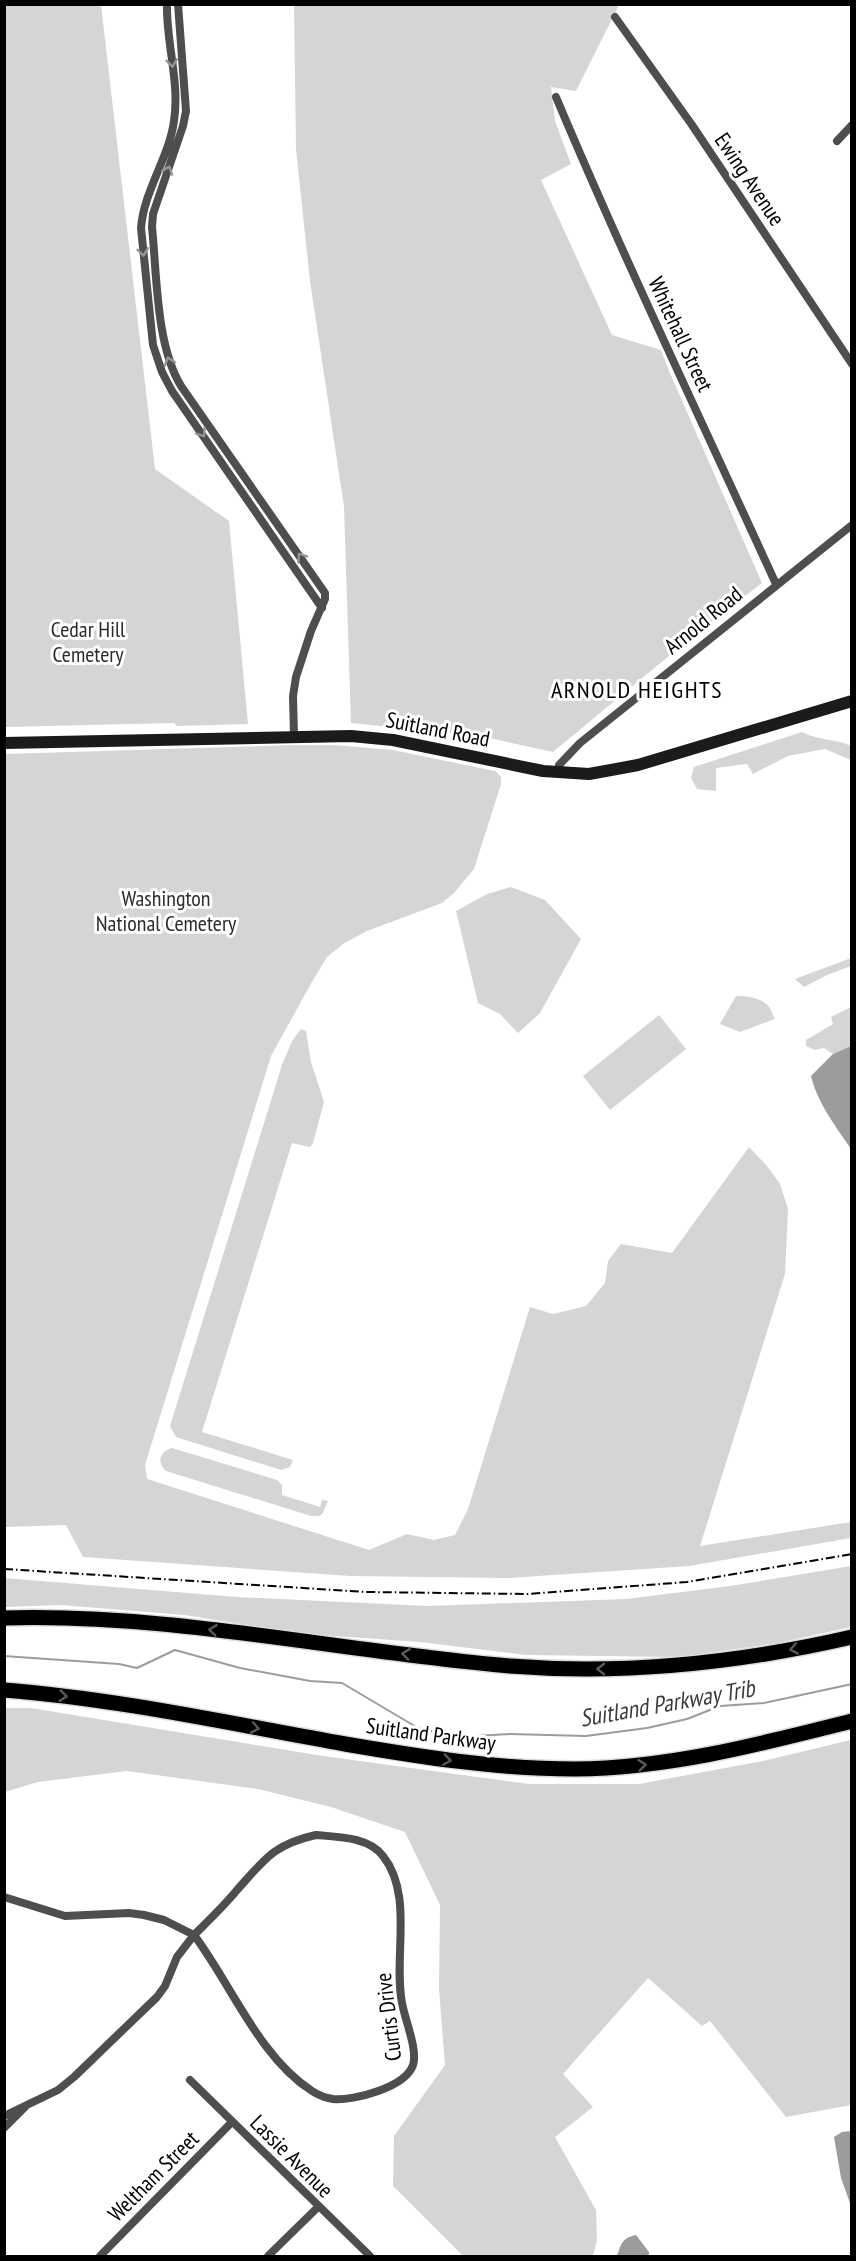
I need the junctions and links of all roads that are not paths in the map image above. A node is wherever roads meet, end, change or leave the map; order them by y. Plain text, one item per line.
1 (167, 4) edge
2 (178, 4) edge
3 (615, 17) dead end
4 (556, 97) dead end
5 (852, 125) edge
6 (837, 141) dead end
7 (852, 364) edge
8 (852, 525) edge
9 (776, 584) junction
10 (322, 608) junction
11 (852, 701) edge
12 (294, 736) junction
13 (4, 743) edge
14 (559, 773) junction
15 (4, 1618) edge
16 (852, 1637) edge
17 (4, 1690) edge
18 (852, 1721) edge
19 (4, 1897) edge
20 (195, 1935) junction
21 (190, 2080) dead end
22 (28, 2105) junction
23 (4, 2116) edge
24 (232, 2122) junction
25 (4, 2128) edge
26 (318, 2207) junction
27 (100, 2256) edge
28 (268, 2256) edge
29 (370, 2256) edge

1 -> 10 street
10 -> 2 street
3 - 7 street, Ewing Avenue
4 - 9 street, Whitehall Street
5 - 6 street
8 - 9 street, Arnold Road
9 - 14 street, Arnold Road
10 - 12 street
11 - 14 main road, Suitland Road
12 - 13 main road, Suitland Road
12 - 14 main road, Suitland Road
16 -> 15 highway
17 -> 18 highway, Suitland Parkway
19 - 20 street, Curtis Drive
20 - 20 street, Curtis Drive
20 - 22 street, Curtis Drive
21 - 24 street, Lassie Avenue
22 - 23 street, Curtis Drive
22 - 25 street, Curtis Drive
24 - 26 street, Lassie Avenue
24 - 27 street, Weltham Street
26 - 28 street
26 - 29 street, Lassie Avenue

